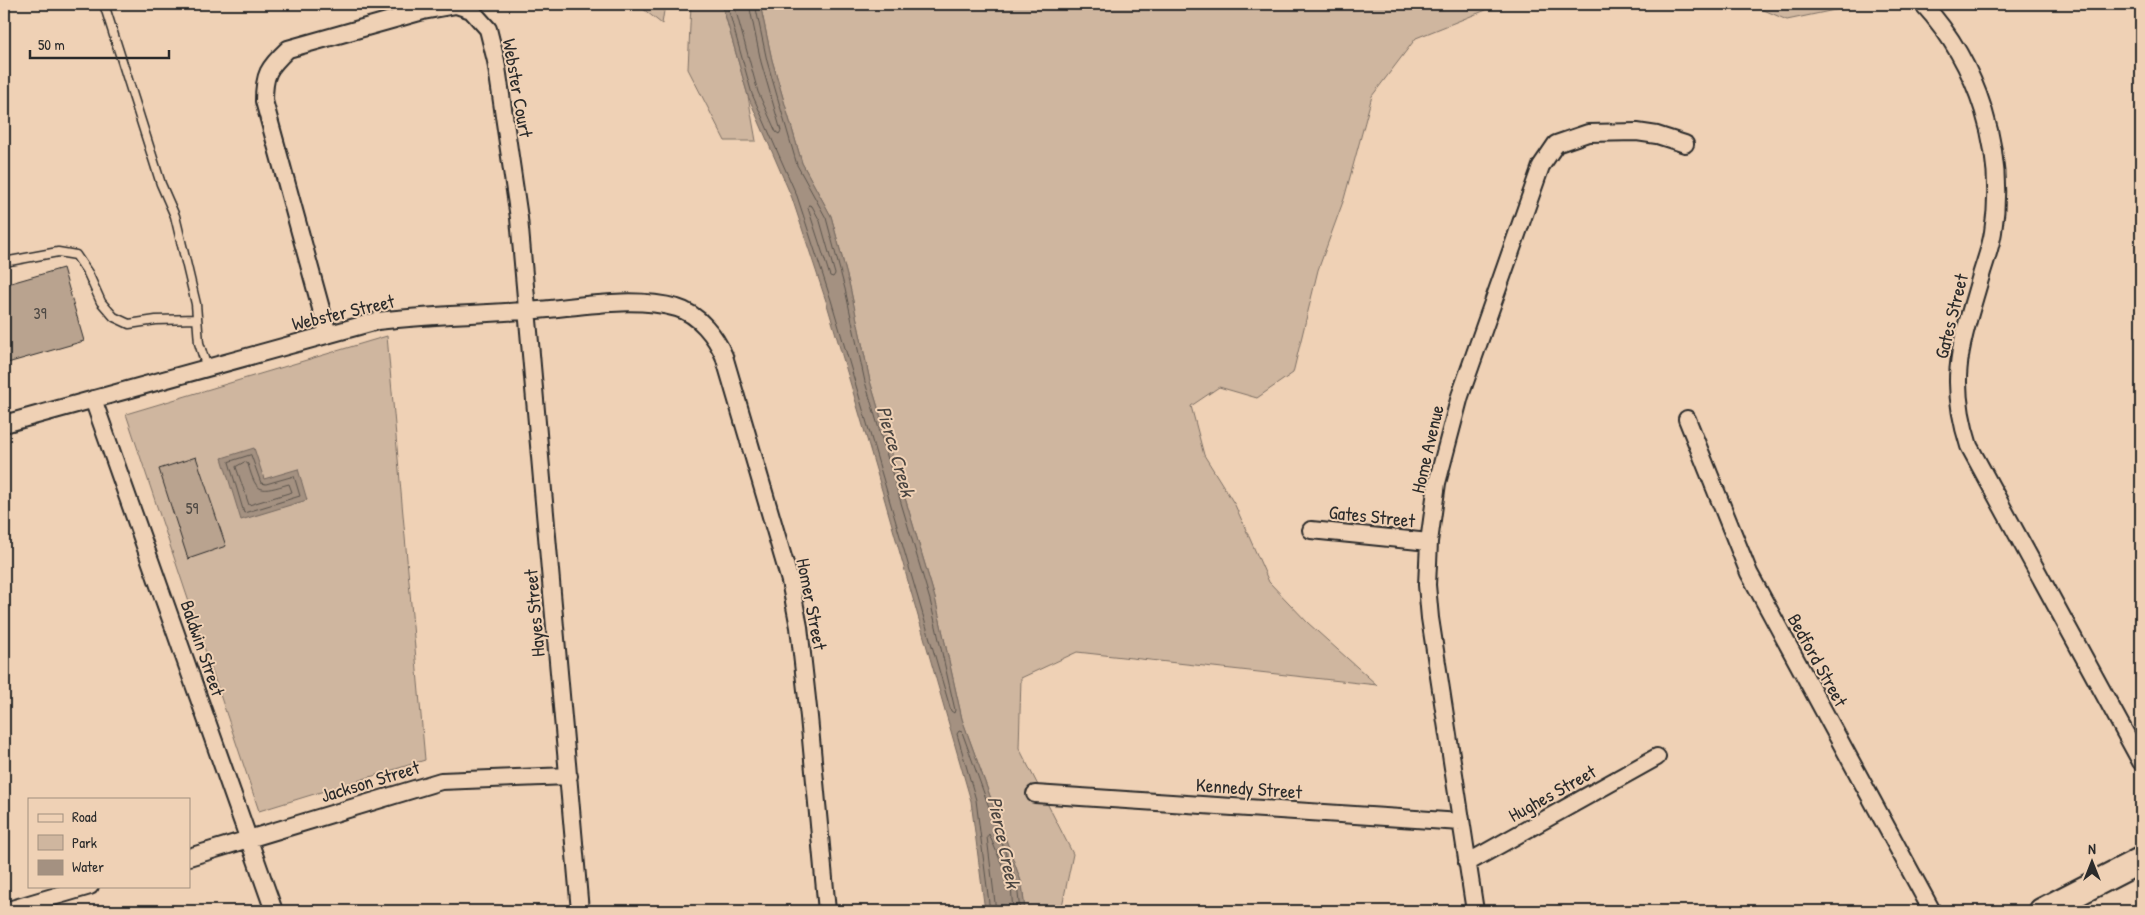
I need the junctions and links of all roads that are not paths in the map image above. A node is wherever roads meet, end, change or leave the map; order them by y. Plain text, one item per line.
1 (104, 4) edge
2 (1923, 4) edge
3 (1685, 144) dead end
4 (4, 262) edge
5 (526, 311) junction
6 (197, 319) junction
7 (698, 320) joint
8 (328, 334) junction
9 (207, 368) junction
10 (94, 399) junction
11 (1687, 419) dead end
12 (4, 424) edge
13 (1311, 530) dead end
14 (1429, 542) junction
15 (1657, 757) dead end
16 (2141, 762) edge
17 (569, 776) junction
18 (1035, 794) dead end
19 (1461, 822) junction
20 (249, 839) junction
21 (190, 857) edge
22 (2141, 860) edge
23 (1467, 863) junction
24 (83, 888) edge
25 (5, 911) edge
26 (274, 911) edge
27 (580, 911) edge
28 (827, 911) edge
29 (1475, 911) edge
30 (1932, 911) edge
31 (2042, 911) edge

1 - 6 lane
2 - 16 street, Gates Street
3 - 14 street, Home Avenue
4 - 6 lane
5 - 7 street, Webster Street
5 - 8 street, Webster Street
5 - 8 street, Webster Court
5 - 17 street, Hayes Street
6 - 9 lane
7 - 28 street, Homer Street
8 - 9 street, Webster Street
9 - 10 street, Webster Street
10 - 12 street, Webster Street
10 - 20 street, Baldwin Street
11 - 30 street, Bedford Street
13 - 14 street, Gates Street
14 - 19 street, Home Avenue
15 - 23 street, Hughes Street
17 - 20 street, Jackson Street
17 - 27 street, Hayes Street
18 - 19 street, Kennedy Street
19 - 23 street, Home Avenue
20 - 21 street, Jackson Street
20 - 26 street, Baldwin Street
22 - 31 main road
23 - 29 street, Home Avenue
24 - 25 street

